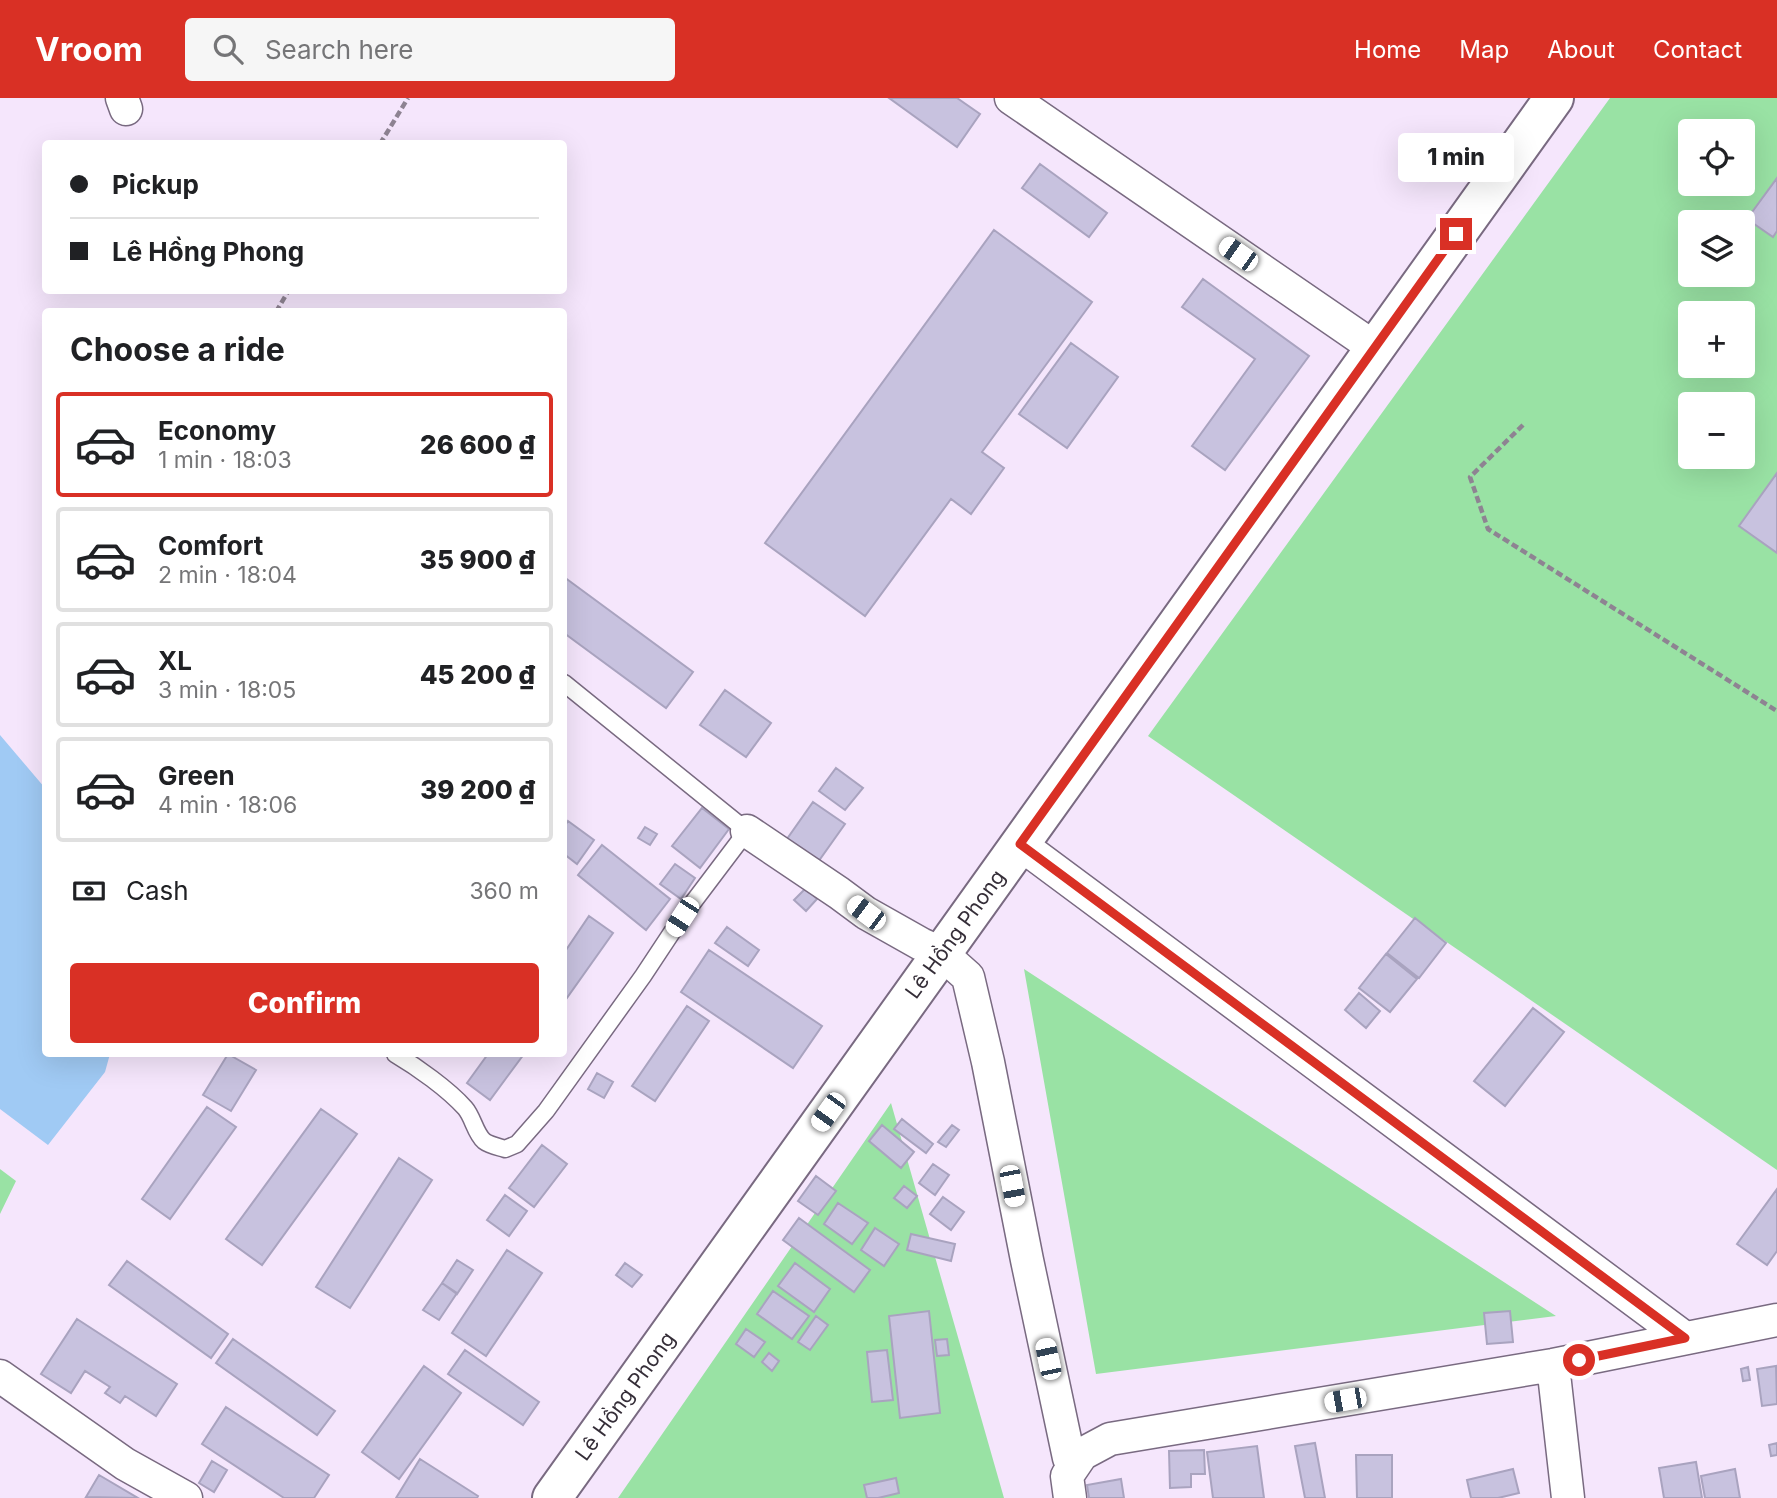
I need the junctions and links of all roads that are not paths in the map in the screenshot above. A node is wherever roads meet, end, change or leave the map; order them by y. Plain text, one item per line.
1 (1011, 98) edge
2 (1554, 98) edge
3 (1375, 348) junction
4 (567, 685) edge
5 (747, 831) junction
6 (1020, 844) junction
7 (941, 953) junction
8 (401, 1057) edge
9 (1777, 1320) edge
10 (1685, 1338) junction
11 (1553, 1365) junction
12 (0, 1376) edge
13 (1082, 1454) junction
14 (186, 1498) edge
15 (552, 1498) edge
16 (1070, 1498) edge
17 (1568, 1498) edge

1 - 3 street
2 - 3 street, Lê Hồng Phong
3 - 6 street, Lê Hồng Phong
4 - 5 lane
5 - 7 street
5 - 8 lane
6 - 7 street, Lê Hồng Phong
6 - 10 street
7 - 13 street
7 - 15 street, Lê Hồng Phong
9 - 10 street
10 - 11 street
11 - 13 street
11 - 17 street
12 - 14 street
13 - 16 street

